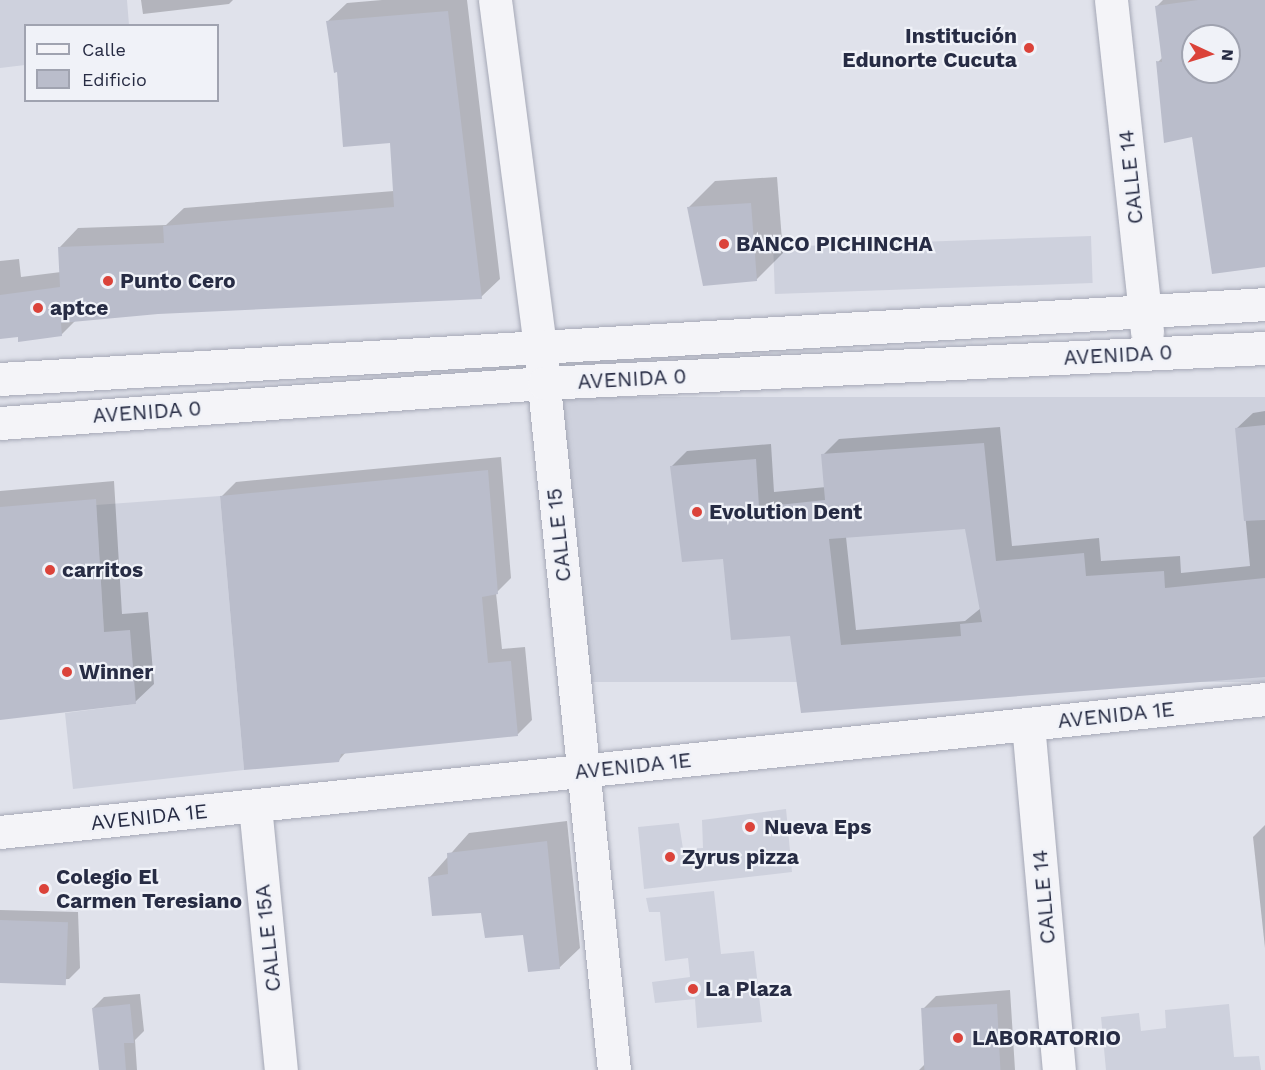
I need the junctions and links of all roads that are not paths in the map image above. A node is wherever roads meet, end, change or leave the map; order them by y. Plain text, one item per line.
1 (495, 0) edge
2 (1111, 0) edge
3 (1265, 304) edge
4 (1146, 312) junction
5 (540, 347) junction
6 (1265, 348) edge
7 (1149, 354) junction
8 (0, 379) edge
9 (544, 383) junction
10 (0, 423) edge
11 (1265, 699) edge
12 (1028, 724) junction
13 (584, 771) junction
14 (255, 806) junction
15 (0, 832) edge
16 (281, 1070) edge
17 (614, 1070) edge
18 (1059, 1070) edge

1 - 5 street, CALLE 15
2 - 4 street, CALLE 14
3 - 4 street, AVENIDA 0
4 - 5 street, AVENIDA 0
4 - 7 street, CALLE 14
5 - 8 street, AVENIDA 0
5 - 9 street, CALLE 15
6 - 7 street, AVENIDA 0
7 - 9 street, AVENIDA 0
9 - 10 street, AVENIDA 0
9 - 13 street, CALLE 15
11 - 12 street, AVENIDA 1E
12 - 13 street, AVENIDA 1E
12 - 18 street, CALLE 14
13 - 14 street, AVENIDA 1E
13 - 17 street, CALLE 15
14 - 15 street, AVENIDA 1E
14 - 16 street, CALLE 15A

